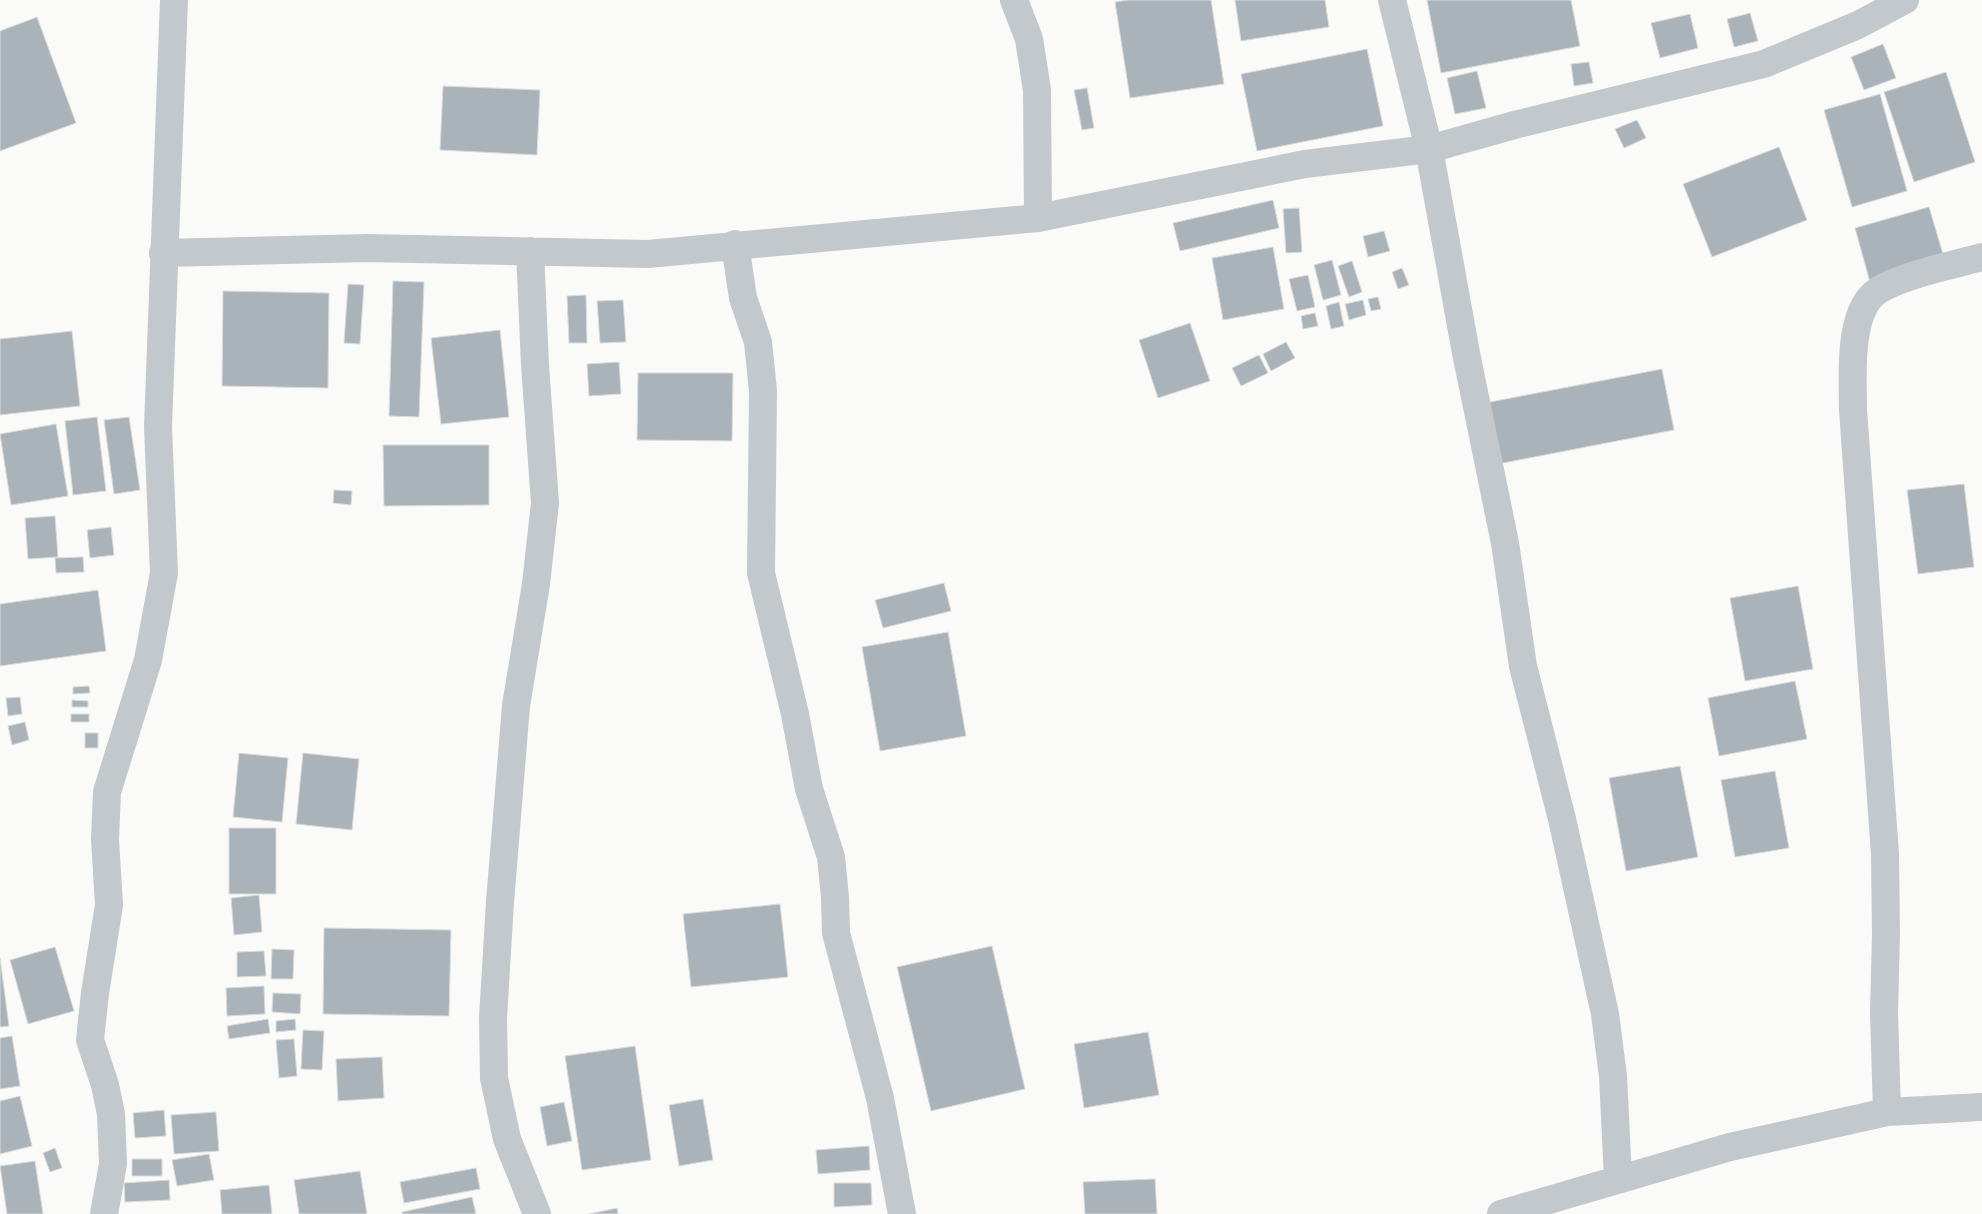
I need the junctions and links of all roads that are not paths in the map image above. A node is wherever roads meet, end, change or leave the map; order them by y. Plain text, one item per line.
1 (174, 0) edge
2 (1014, 0) edge
3 (1392, 0) edge
4 (1905, 0) edge
5 (1429, 149) junction
6 (1038, 218) junction
7 (735, 244) junction
8 (530, 251) junction
9 (163, 253) junction
10 (1982, 257) edge
11 (1982, 1107) edge
12 (1886, 1112) junction
13 (1618, 1178) junction
14 (104, 1214) edge
15 (537, 1214) edge
16 (902, 1214) edge
17 (1501, 1214) edge

1 - 9 street
2 - 6 street
3 - 5 street
4 - 5 street
5 - 6 street
5 - 13 street
6 - 7 street
7 - 8 street
7 - 16 street
8 - 9 street
8 - 15 street
9 - 14 street
10 - 12 street
11 - 12 street
12 - 13 street
13 - 17 street

